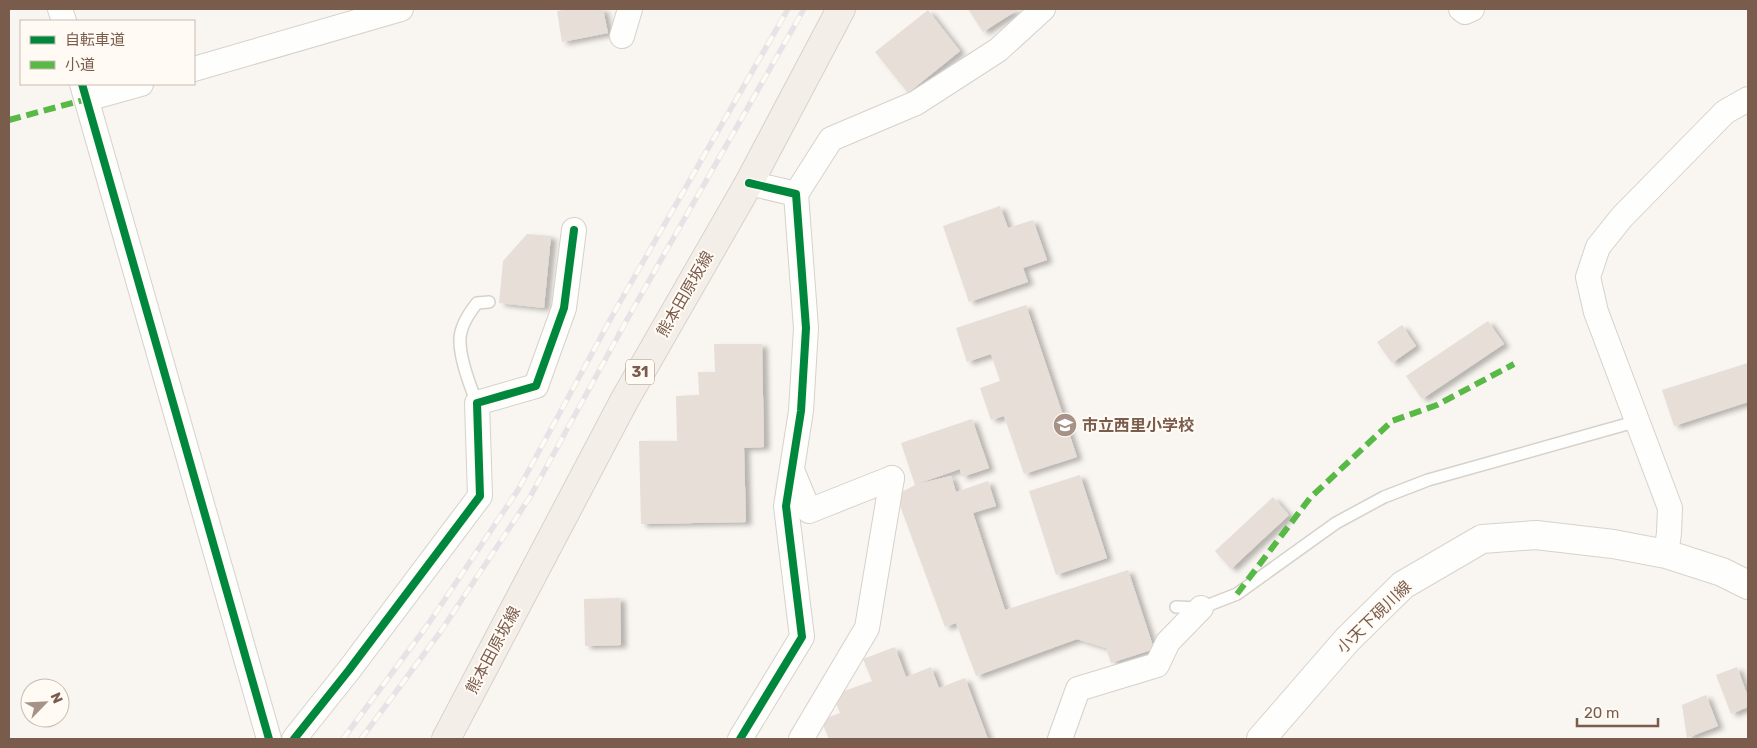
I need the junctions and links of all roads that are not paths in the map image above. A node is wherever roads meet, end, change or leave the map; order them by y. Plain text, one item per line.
1 (401, 9) edge
2 (630, 9) edge
3 (841, 9) edge
4 (1043, 9) edge
5 (1461, 9) edge
6 (1472, 9) edge
7 (374, 13) edge
8 (622, 36) dead end
9 (195, 69) edge
10 (134, 85) edge
11 (84, 92) edge
12 (1748, 99) edge
13 (749, 183) junction
14 (796, 194) junction
15 (574, 230) dead end
16 (490, 302) dead end
17 (477, 403) junction
18 (1638, 421) junction
19 (792, 470) junction
20 (1666, 554) junction
21 (1748, 585) edge
22 (1176, 607) dead end
23 (1202, 608) junction
24 (269, 739) edge
25 (294, 739) edge
26 (446, 739) edge
27 (740, 739) edge
28 (801, 739) edge
29 (1060, 739) edge
30 (1261, 739) edge

1 - 7 street
2 - 8 street
3 - 13 main road, 熊本田原坂線 / 31
4 - 14 street
5 - 6 street
7 - 9 street
10 - 11 street
11 - 24 street
12 - 18 street
13 - 14 street
13 - 26 main road, 熊本田原坂線 / 31
14 - 19 street
15 - 17 street
16 - 17 lane
17 - 25 street
18 - 20 street
18 - 23 lane
19 - 27 street
19 - 28 street
20 - 21 main road, 小天下硯川線
20 - 30 main road, 小天下硯川線
22 - 23 lane
23 - 29 street

